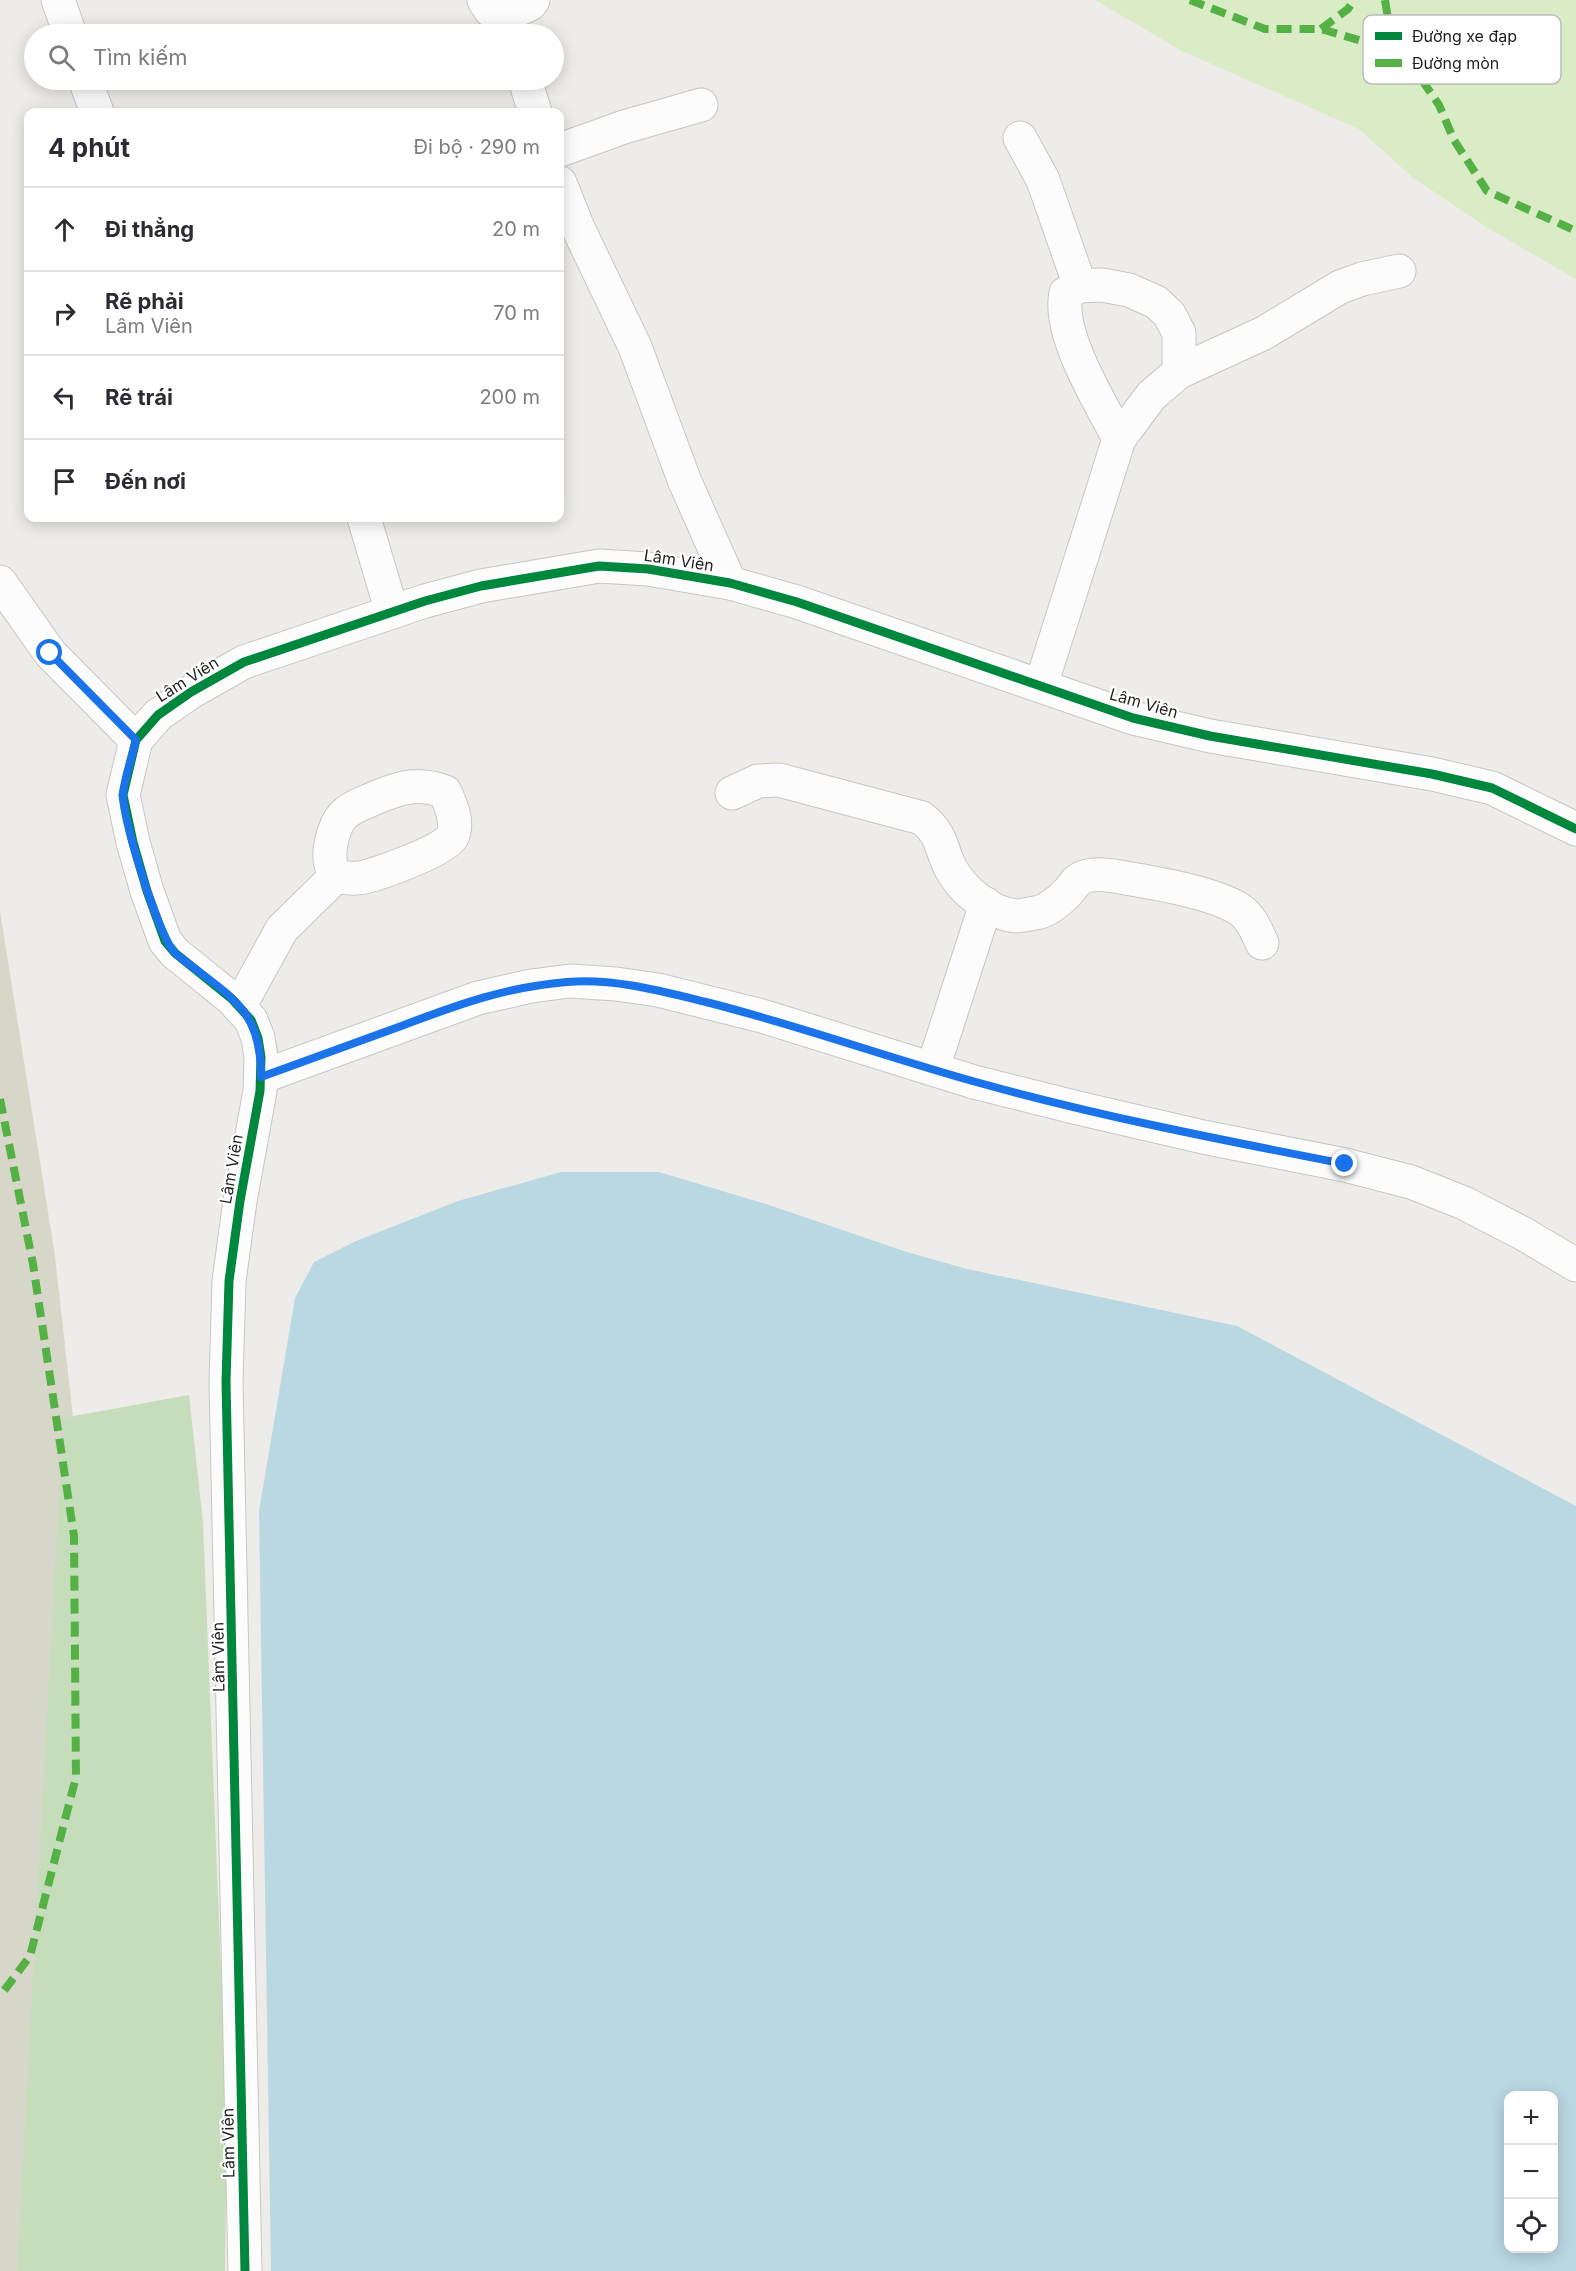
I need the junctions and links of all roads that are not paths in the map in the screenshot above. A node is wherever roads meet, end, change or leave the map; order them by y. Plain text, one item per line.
1 (58, 0) edge
2 (534, 0) edge
3 (500, 17) edge
4 (66, 24) edge
5 (89, 90) edge
6 (528, 90) edge
7 (701, 105) dead end
8 (96, 108) edge
9 (534, 108) edge
10 (1020, 138) dead end
11 (564, 149) edge
12 (564, 193) edge
13 (1399, 271) dead end
14 (1080, 286) junction
15 (1179, 372) junction
16 (1119, 439) junction
17 (365, 522) edge
18 (0, 582) edge
19 (729, 583) junction
20 (392, 612) junction
21 (1041, 685) junction
22 (136, 740) junction
23 (732, 793) dead end
24 (1576, 829) edge
25 (335, 877) dead end
26 (986, 904) junction
27 (1262, 943) dead end
28 (239, 1007) junction
29 (933, 1068) junction
30 (261, 1077) junction
31 (1576, 1265) edge
32 (245, 2271) edge

1 - 4 street
2 - 3 street
5 - 8 street
6 - 9 street
7 - 11 street
10 - 14 street
12 - 19 street
13 - 15 street
14 - 15 street
14 - 16 street
15 - 16 street
16 - 21 street
17 - 20 street
18 - 22 street
19 - 20 street, Lâm Viên
19 - 21 street, Lâm Viên
20 - 22 street, Lâm Viên
21 - 24 street, Lâm Viên
22 - 28 street, Lâm Viên
23 - 26 street
25 - 28 street
26 - 27 street
26 - 29 street
28 - 30 street, Lâm Viên
29 - 30 street
29 - 31 street
30 - 32 street, Lâm Viên

